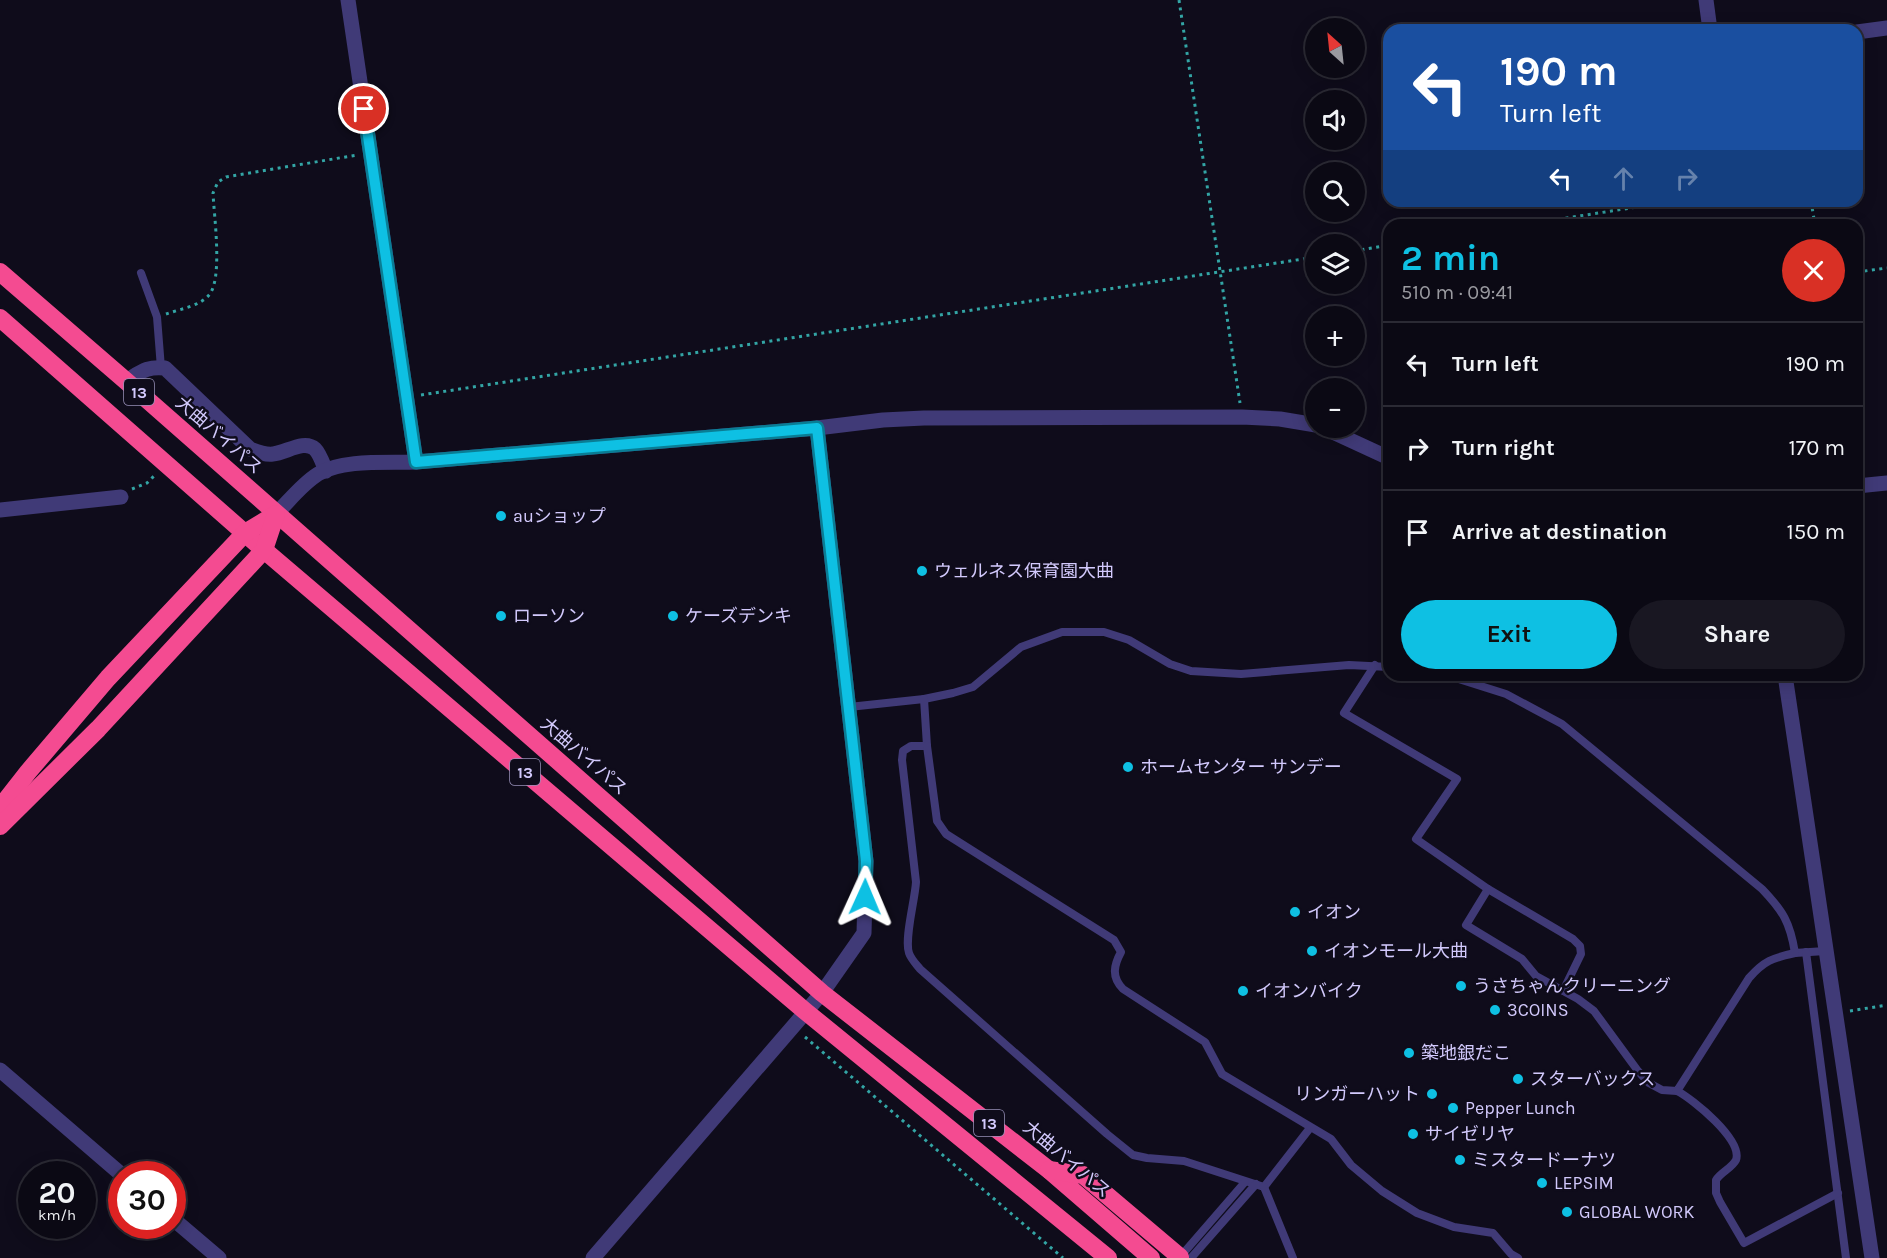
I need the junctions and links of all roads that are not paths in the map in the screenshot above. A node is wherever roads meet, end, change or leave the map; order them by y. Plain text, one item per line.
1 (348, 0) edge
2 (1706, 0) edge
3 (1709, 24) edge
4 (1887, 28) edge
5 (1863, 31) edge
6 (0, 272) edge
7 (141, 273) dead end
8 (0, 318) edge
9 (161, 368) junction
10 (126, 381) junction
11 (1305, 423) edge
12 (817, 428) junction
13 (1346, 438) edge
14 (1383, 455) edge
15 (416, 462) junction
16 (326, 471) junction
17 (1887, 483) edge
18 (1863, 485) edge
19 (121, 497) dead end
20 (0, 510) edge
21 (276, 514) junction
22 (245, 533) junction
23 (264, 550) junction
24 (1375, 665) junction
25 (1383, 666) edge
26 (1465, 681) edge
27 (1786, 681) edge
28 (924, 699) junction
29 (849, 707) junction
30 (927, 746) junction
31 (0, 808) edge
32 (0, 826) edge
33 (1488, 889) junction
34 (1825, 951) junction
35 (1806, 952) junction
36 (1795, 953) junction
37 (1563, 991) junction
38 (822, 993) junction
39 (805, 1011) junction
40 (0, 1070) edge
41 (1677, 1090) junction
42 (1310, 1128) junction
43 (108, 1162) edge
44 (1049, 1170) junction
45 (1245, 1182) junction
46 (1260, 1186) junction
47 (1838, 1193) junction
48 (186, 1230) edge
49 (1180, 1257) edge
50 (219, 1258) edge
51 (592, 1258) edge
52 (1108, 1258) edge
53 (1151, 1258) edge
54 (1191, 1258) edge
55 (1293, 1258) edge
56 (1518, 1258) edge
57 (1846, 1258) edge
58 (1872, 1258) edge

1 - 15 street
2 - 3 street
4 - 5 street
6 - 10 highway, 大曲バイパス / 13
7 - 9 lane
8 - 22 highway, 13
9 - 10 street
9 - 16 street
10 - 21 highway, 大曲バイパス / 13
11 - 12 street
12 - 15 street
12 - 29 street
13 - 14 street
15 - 16 street
16 - 21 street
17 - 18 street
19 - 20 street
21 - 22 highway
21 - 23 highway
21 - 38 highway, 大曲バイパス / 13
22 - 23 highway, 13
22 - 31 highway
23 - 32 highway
23 - 39 highway, 13
24 - 25 lane
24 - 28 lane
24 - 33 lane
26 - 36 lane
27 - 34 street
28 - 29 lane
28 - 30 lane
29 - 38 street
30 - 42 lane
30 - 45 lane
33 - 37 lane
33 - 37 lane
34 - 35 lane
34 - 58 street
35 - 36 lane
35 - 47 lane
36 - 41 lane
37 - 41 lane
38 - 39 street
38 - 44 highway, 大曲バイパス / 13
39 - 51 street
39 - 52 highway, 13
40 - 43 street
41 - 47 lane
42 - 46 lane
42 - 56 lane
44 - 49 highway
44 - 53 highway, 大曲バイパス / 13
45 - 46 lane
45 - 49 lane
46 - 54 lane
46 - 55 lane
47 - 57 lane
48 - 50 street

